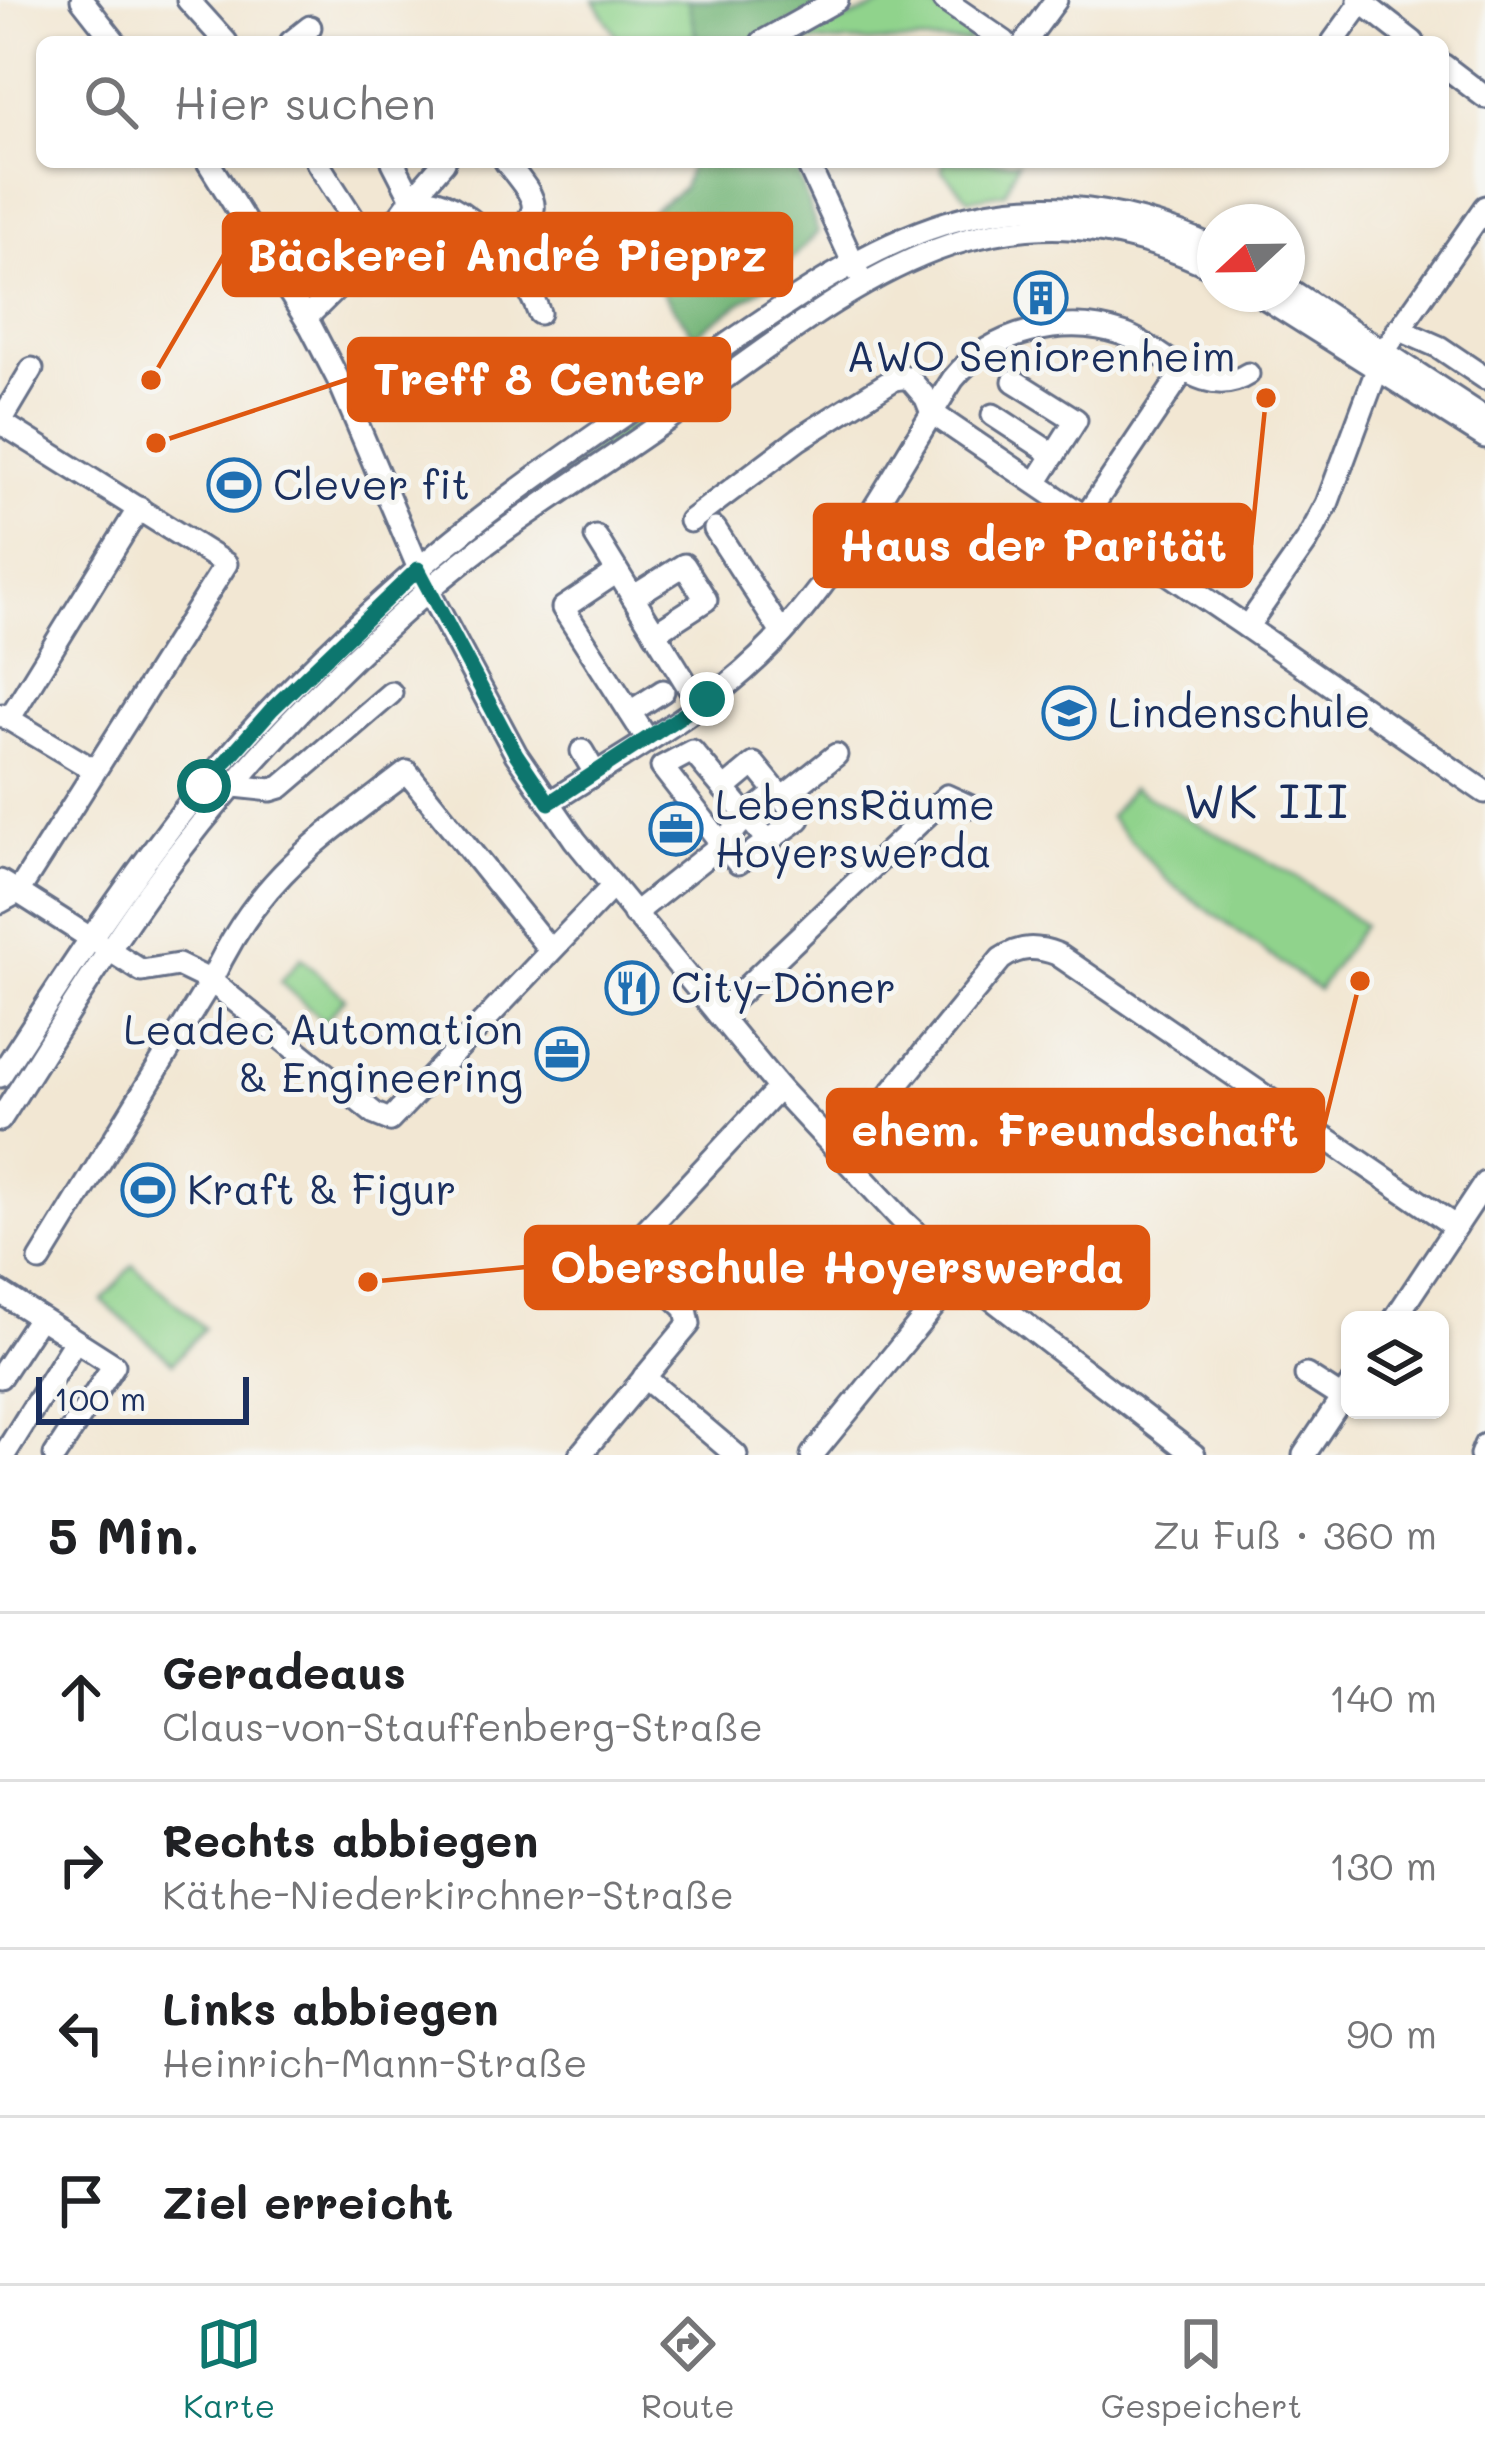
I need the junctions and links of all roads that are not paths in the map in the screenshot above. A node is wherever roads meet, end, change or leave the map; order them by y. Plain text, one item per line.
1 (82, 0) edge
2 (188, 0) edge
3 (837, 0) edge
4 (944, 0) edge
5 (1056, 0) edge
6 (1360, 1) edge
7 (310, 27) dead end
8 (110, 36) edge
9 (221, 36) edge
10 (299, 36) edge
11 (773, 36) edge
12 (995, 36) edge
13 (1029, 36) edge
14 (1337, 36) edge
15 (1406, 36) edge
16 (1449, 69) edge
17 (1485, 97) edge
18 (212, 168) edge
19 (321, 168) edge
20 (396, 168) edge
21 (439, 168) edge
22 (511, 168) edge
23 (810, 168) edge
24 (412, 200) junction
25 (1485, 207) edge
26 (1197, 241) edge
27 (499, 247) junction
28 (374, 251) junction
29 (852, 261) junction
30 (1197, 262) edge
31 (863, 282) junction
32 (1305, 302) edge
33 (1293, 312) edge
34 (539, 314) dead end
35 (306, 318) junction
36 (1398, 329) junction
37 (1380, 359) junction
38 (32, 369) dead end
39 (1184, 370) junction
40 (1248, 374) dead end
41 (1485, 378) edge
42 (1014, 381) dead end
43 (932, 413) junction
44 (993, 415) dead end
45 (1485, 418) edge
46 (0, 422) edge
47 (1485, 437) edge
48 (1054, 455) junction
49 (1036, 483) junction
50 (139, 508) junction
51 (1086, 516) junction
52 (690, 521) dead end
53 (715, 529) dead end
54 (596, 537) dead end
55 (617, 572) junction
56 (423, 579) junction
57 (633, 597) junction
58 (1247, 627) junction
59 (655, 633) junction
60 (782, 633) junction
61 (663, 691) dead end
62 (391, 693) dead end
63 (699, 704) junction
64 (630, 712) junction
65 (5, 716) edge
66 (647, 739) junction
67 (582, 752) dead end
68 (836, 755) dead end
69 (94, 770) junction
70 (595, 773) junction
71 (235, 786) junction
72 (724, 789) junction
73 (1485, 792) edge
74 (779, 795) junction
75 (549, 803) junction
76 (969, 806) dead end
77 (747, 816) junction
78 (768, 842) junction
79 (722, 844) junction
80 (611, 888) junction
81 (6, 892) edge
82 (634, 914) junction
83 (99, 945) junction
84 (550, 950) junction
85 (211, 981) junction
86 (718, 1014) junction
87 (0, 1076) edge
88 (779, 1088) junction
89 (0, 1120) edge
90 (840, 1155) junction
91 (1485, 1184) edge
92 (1456, 1227) junction
93 (40, 1260) dead end
94 (960, 1274) junction
95 (1, 1295) edge
96 (1400, 1311) edge
97 (39, 1318) junction
98 (75, 1341) junction
99 (1306, 1375) dead end
100 (0, 1377) edge
101 (644, 1377) junction
102 (1341, 1390) edge
103 (1341, 1400) edge
104 (1485, 1445) edge
105 (1164, 1446) edge
106 (4, 1455) edge
107 (55, 1455) edge
108 (580, 1455) edge
109 (736, 1455) edge
110 (812, 1455) edge
111 (1193, 1455) edge
112 (1304, 1455) edge
113 (1481, 1455) edge

1 - 8 street
2 - 9 street
3 - 11 street
4 - 12 street
5 - 13 street
6 - 14 street
6 - 15 street
7 - 10 street
16 - 17 street
18 - 35 street
19 - 28 street
20 - 24 street
21 - 24 street
22 - 27 street
23 - 29 street
24 - 27 street
24 - 28 street
25 - 36 street
26 - 29 street
27 - 34 street
28 - 35 street
29 - 31 street
29 - 56 street
30 - 31 street
31 - 56 street
32 - 37 street
33 - 37 street
35 - 56 street
36 - 37 street
36 - 41 street
37 - 45 street
37 - 47 street
37 - 58 street
38 - 46 street
39 - 40 street
39 - 43 street
39 - 51 street
42 - 48 street
43 - 49 street
43 - 52 street
43 - 60 street
44 - 48 street
46 - 50 street
48 - 49 street
49 - 51 street
50 - 65 street
50 - 69 street
51 - 58 street
53 - 60 street
54 - 55 street
55 - 57 street
55 - 64 street
56 - 71 street
56 - 75 street
56 - 83 street
57 - 59 street
57 - 59 street
58 - 73 street
59 - 63 street
60 - 63 street
61 - 64 street
62 - 71 street
63 - 66 street
64 - 66 street
65 - 69 street
66 - 70 street
67 - 70 street
68 - 74 street
69 - 81 street
70 - 75 street
71 - 83 street
72 - 74 street
72 - 77 street
72 - 79 street
74 - 77 street
74 - 78 street
75 - 80 street
76 - 86 street
77 - 78 street
77 - 79 street
78 - 79 street
79 - 82 street
80 - 82 street
80 - 84 street
81 - 83 street
82 - 86 street
83 - 85 street
83 - 87 street
83 - 89 street
84 - 85 street
84 - 85 street
85 - 93 street
86 - 88 street
88 - 90 street
88 - 101 street
90 - 92 street
90 - 94 street
91 - 92 street
92 - 96 street
94 - 105 street
94 - 110 street
95 - 97 street
97 - 98 street
97 - 100 street
98 - 106 street
98 - 107 street
99 - 102 street
101 - 108 street
101 - 109 street
103 - 112 street
104 - 113 street
105 - 111 street

